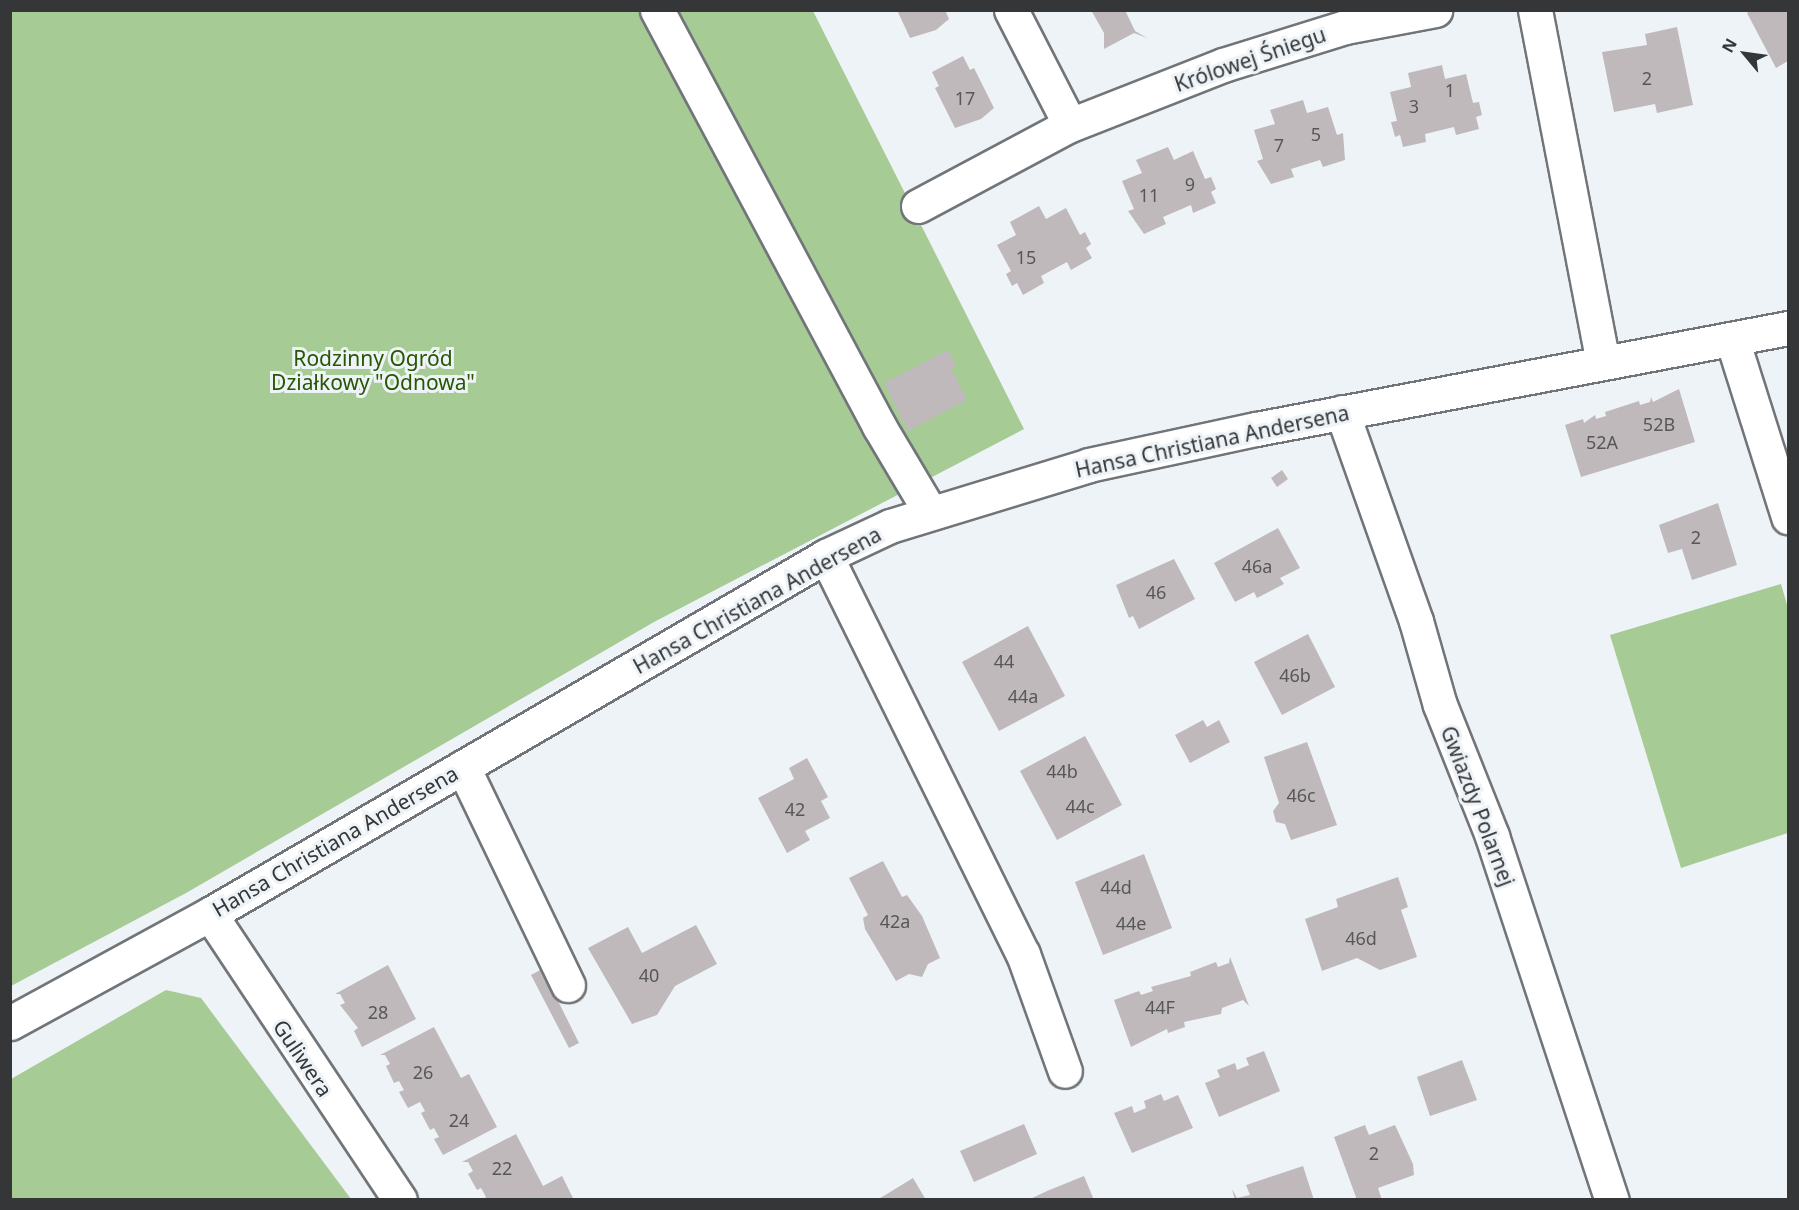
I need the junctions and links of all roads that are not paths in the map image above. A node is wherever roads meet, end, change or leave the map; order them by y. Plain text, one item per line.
1 (657, 10) edge
2 (1011, 10) edge
3 (1436, 10) edge
4 (1535, 10) edge
5 (1389, 14) edge
6 (1070, 125) junction
7 (918, 206) dead end
8 (1788, 328) edge
9 (1732, 339) junction
10 (1603, 363) junction
11 (1342, 412) junction
12 (930, 512) junction
13 (1788, 518) edge
14 (826, 556) junction
15 (463, 767) junction
16 (210, 914) junction
17 (568, 985) dead end
18 (10, 1023) edge
19 (1065, 1071) dead end
20 (1606, 1198) edge
21 (400, 1200) edge

1 - 12 street
2 - 6 street
3 - 5 street, Królowej Śniegu
4 - 10 street
5 - 6 street, Królowej Śniegu
6 - 7 street, Królowej Śniegu
8 - 9 street, Hansa Christiana Andersena
9 - 10 street, Hansa Christiana Andersena
9 - 13 street
10 - 11 street, Hansa Christiana Andersena
11 - 12 street, Hansa Christiana Andersena
11 - 20 street, Gwiazdy Polarnej
12 - 14 street, Hansa Christiana Andersena
14 - 15 street, Hansa Christiana Andersena
14 - 19 street
15 - 16 street, Hansa Christiana Andersena
15 - 17 street
16 - 18 street, Hansa Christiana Andersena
16 - 21 street, Guliwera

